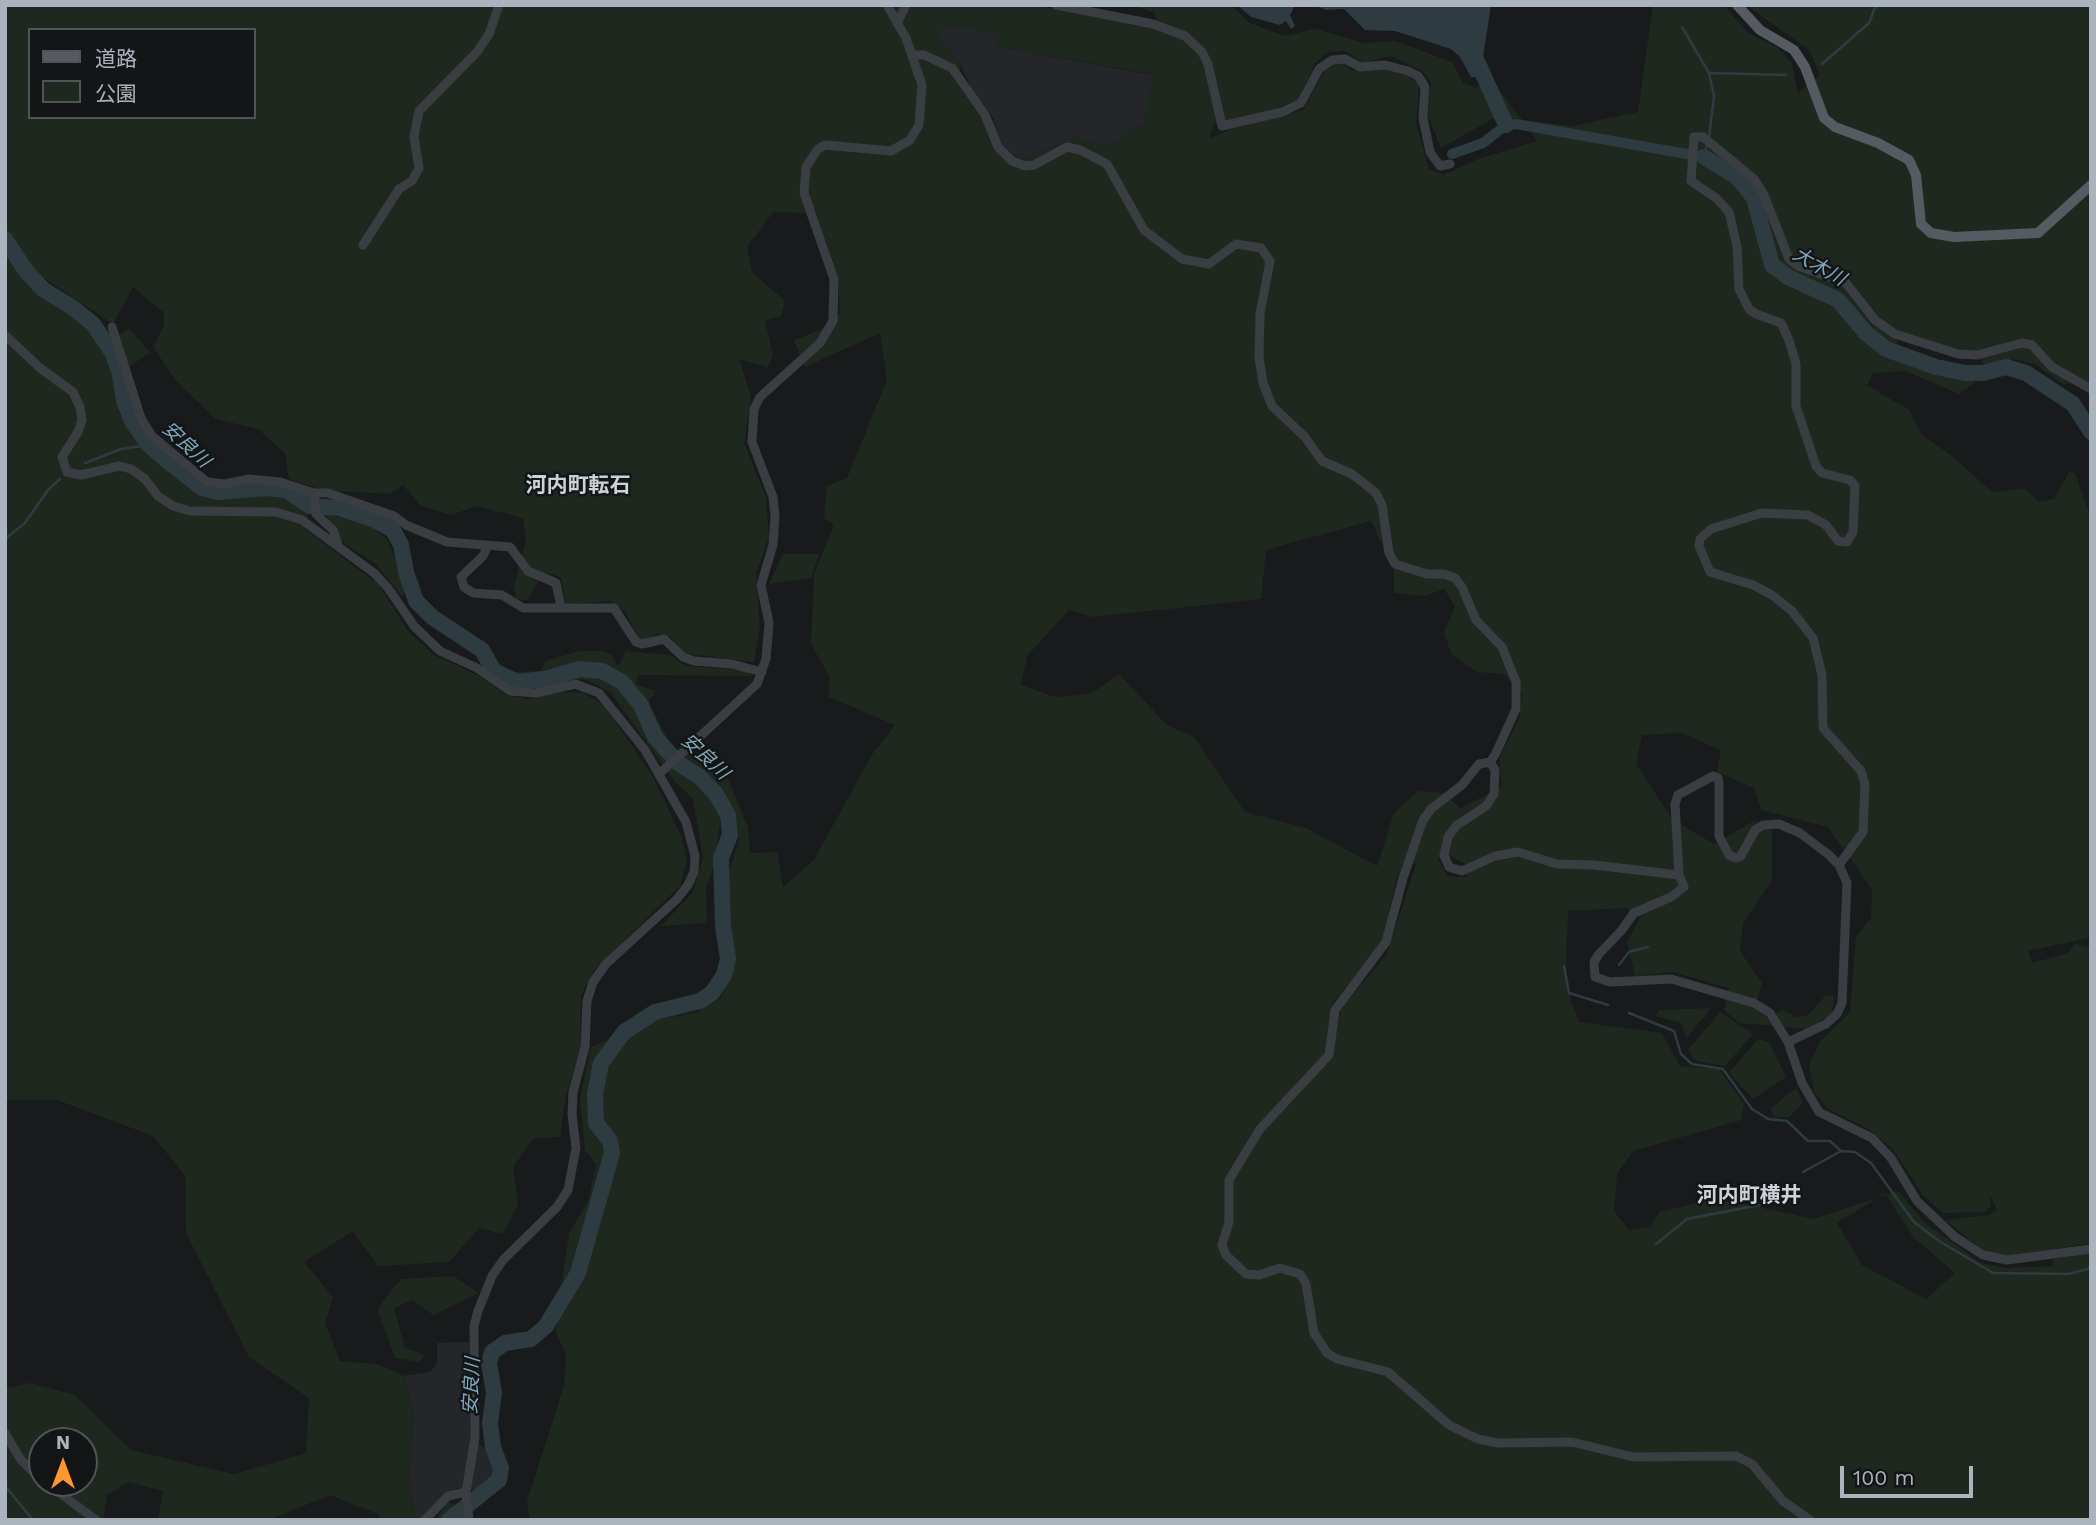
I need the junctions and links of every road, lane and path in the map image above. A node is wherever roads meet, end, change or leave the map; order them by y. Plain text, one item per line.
1 (499, 5) edge
2 (887, 5) edge
3 (906, 5) edge
4 (1056, 5) edge
5 (1737, 5) edge
6 (897, 23) junction
7 (913, 55) junction
8 (1450, 164) dead end
9 (2091, 185) edge
10 (363, 245) dead end
11 (112, 327) dead end
12 (5, 335) edge
13 (2091, 389) edge
14 (314, 497) junction
15 (488, 545) junction
16 (339, 547) junction
17 (561, 607) junction
18 (762, 672) junction
19 (1490, 762) junction
20 (662, 771) junction
21 (1839, 865) junction
22 (1679, 875) junction
23 (1788, 1042) junction
24 (2091, 1249) edge
25 (5, 1433) edge
26 (28, 1466) edge
27 (466, 1495) junction
28 (65, 1497) edge
29 (469, 1517) edge
30 (96, 1520) edge
31 (425, 1520) edge
32 (1810, 1520) edge

1 - 10 street
2 - 6 street
3 - 6 street
4 - 8 street
5 - 9 main road
6 - 7 street
7 - 18 street
7 - 19 street
11 - 14 street
12 - 16 street
13 - 21 street
14 - 15 street
14 - 16 street
15 - 17 street
15 - 17 street
16 - 20 street
17 - 18 street
18 - 20 street
19 - 22 street
19 - 32 street
20 - 27 street
21 - 22 street
21 - 23 street
22 - 23 street
23 - 24 street
25 - 26 street
27 - 29 street
27 - 31 street
28 - 30 street

